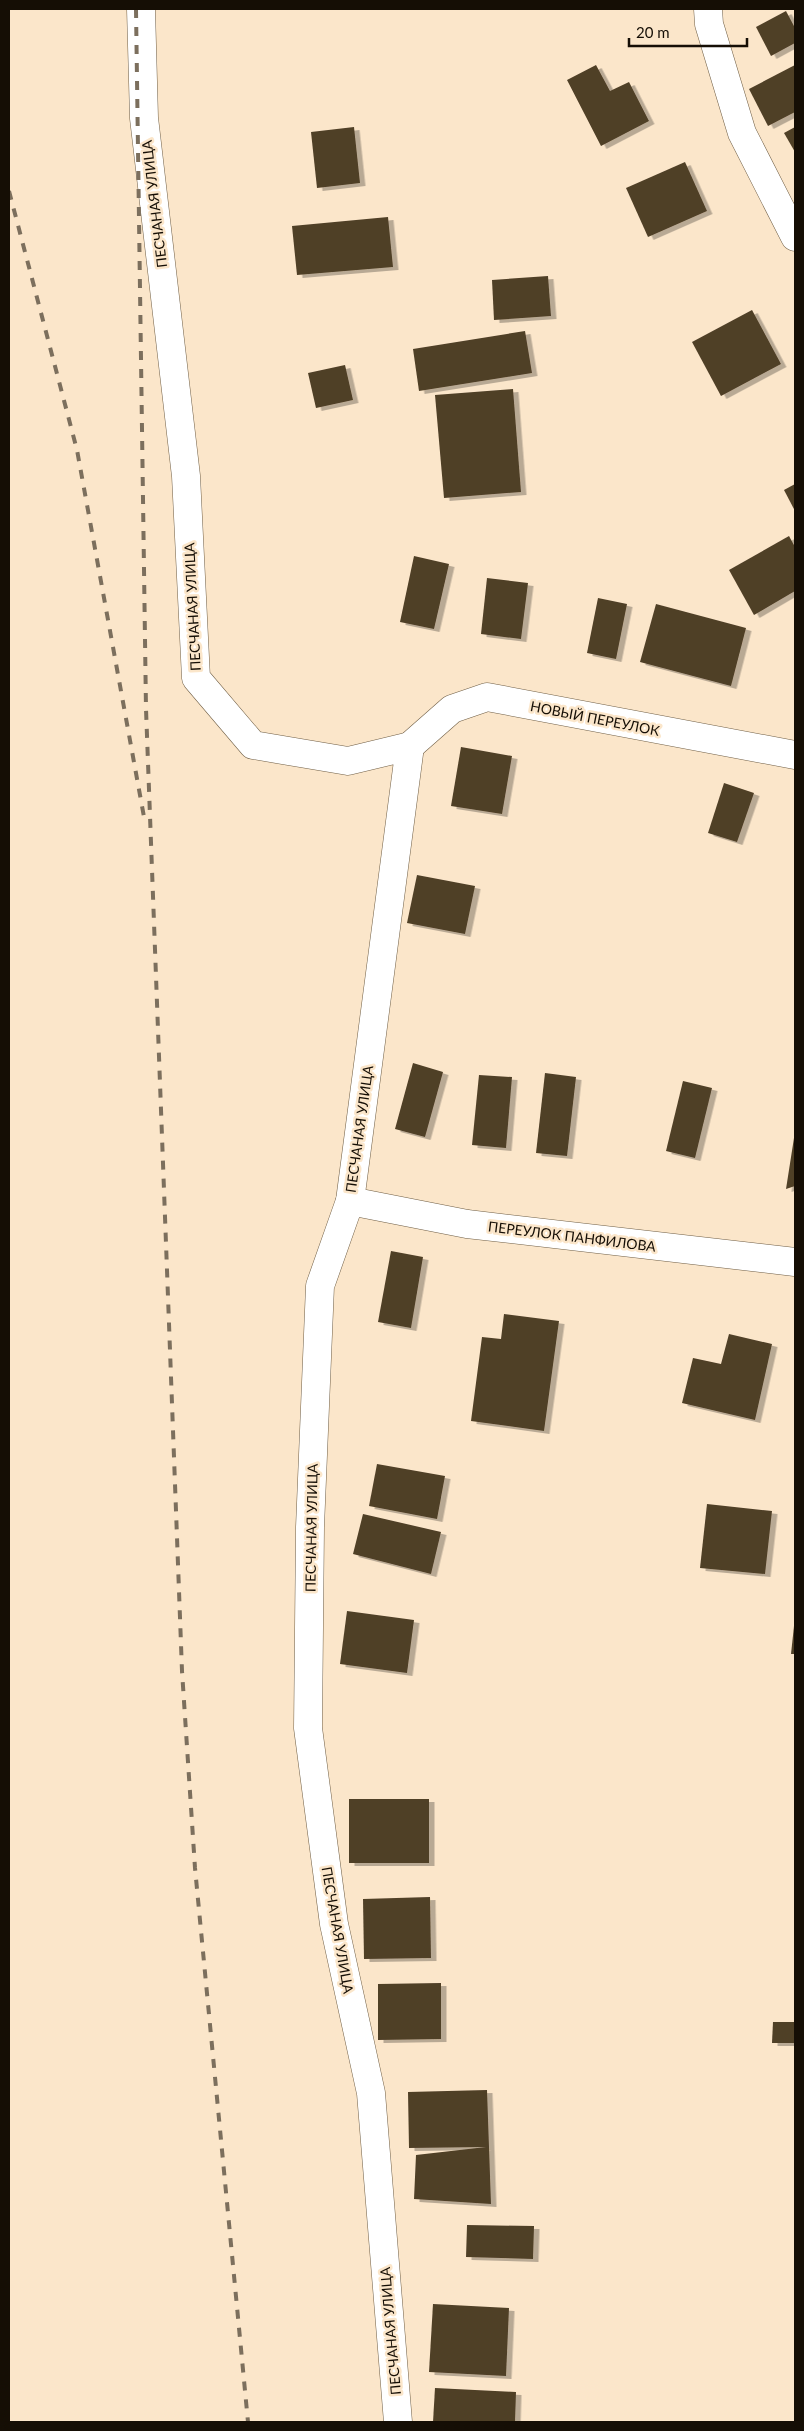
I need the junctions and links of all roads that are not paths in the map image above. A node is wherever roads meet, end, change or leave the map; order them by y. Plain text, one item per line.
1 (141, 9) edge
2 (708, 9) edge
3 (795, 237) edge
4 (410, 746) junction
5 (795, 755) edge
6 (350, 1201) junction
7 (795, 1262) edge
8 (398, 2422) edge

1 - 4 street, ПЕСЧАНАЯ УЛИЦА
2 - 3 street
4 - 5 street, НОВЫЙ ПЕРЕУЛОК
4 - 6 street, ПЕСЧАНАЯ УЛИЦА
6 - 7 street, ПЕРЕУЛОК ПАНФИЛОВА
6 - 8 street, ПЕСЧАНАЯ УЛИЦА

